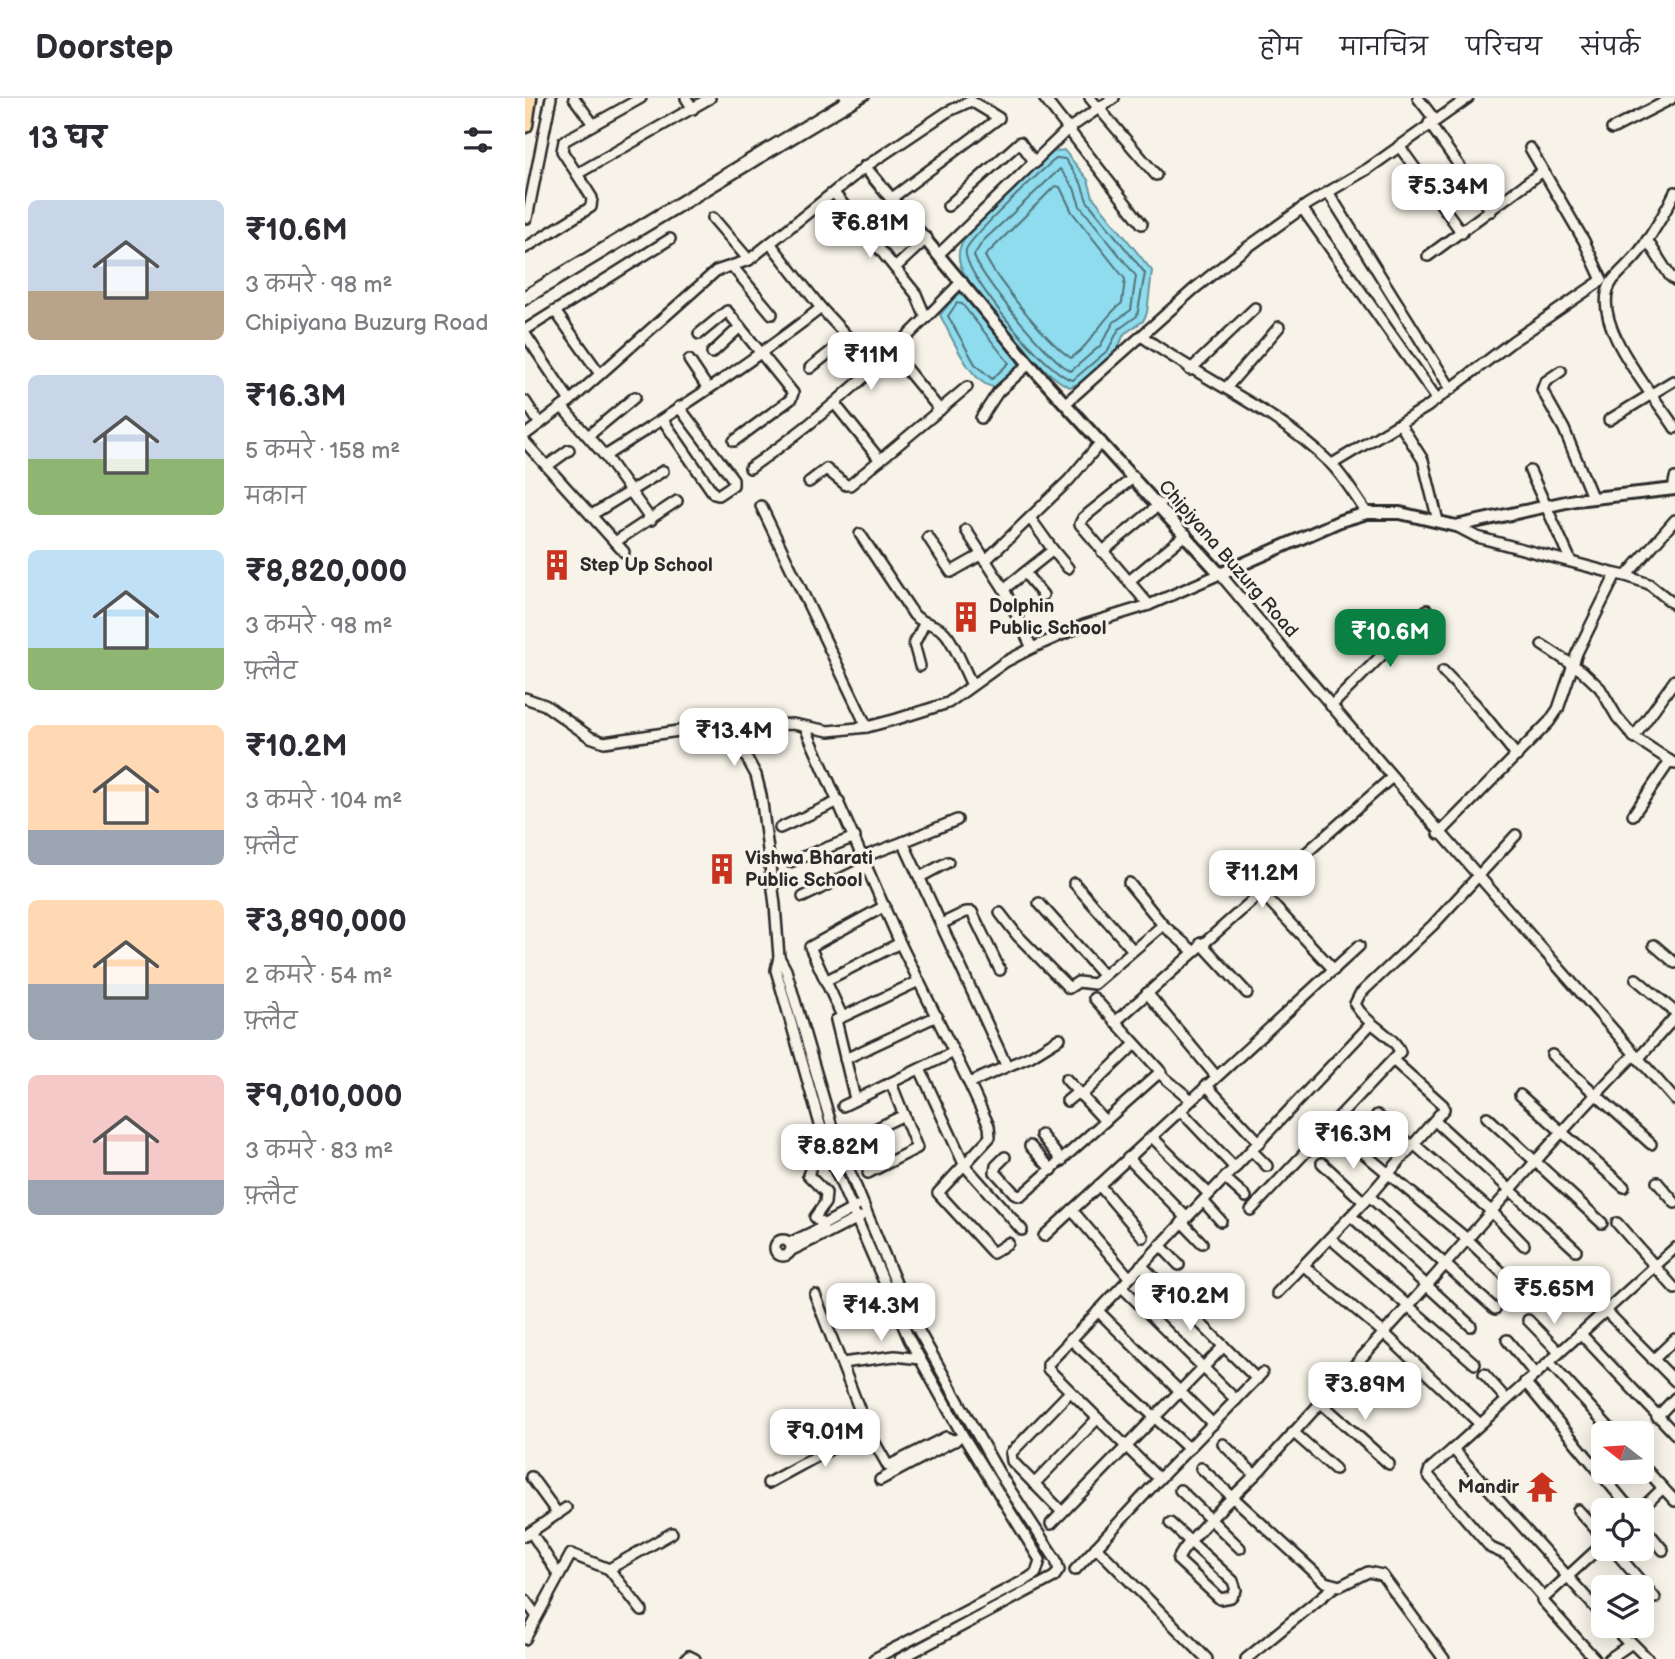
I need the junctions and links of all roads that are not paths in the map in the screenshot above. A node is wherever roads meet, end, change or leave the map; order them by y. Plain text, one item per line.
1 (529, 98) edge
2 (551, 98) edge
3 (574, 98) edge
4 (641, 98) edge
5 (686, 98) edge
6 (710, 98) edge
7 (1044, 98) edge
8 (1090, 98) edge
9 (1114, 98) edge
10 (1418, 98) edge
11 (1468, 98) edge
12 (1671, 98) edge
13 (1675, 104) edge
14 (693, 109) junction
15 (1098, 109) junction
16 (1432, 122) junction
17 (593, 124) junction
18 (525, 125) edge
19 (1068, 129) junction
20 (1612, 129) dead end
21 (1399, 146) junction
22 (1530, 148) dead end
23 (1035, 163) junction
24 (866, 167) junction
25 (1543, 172) junction
26 (577, 174) junction
27 (1156, 175) dead end
28 (1328, 192) junction
29 (1675, 192) edge
30 (834, 193) junction
31 (892, 198) junction
32 (948, 206) dead end
33 (1303, 208) junction
34 (1490, 211) junction
35 (527, 218) dead end
36 (713, 218) dead end
37 (1142, 224) dead end
38 (1461, 233) junction
39 (927, 238) junction
40 (670, 239) dead end
41 (1647, 240) junction
42 (770, 243) junction
43 (525, 248) edge
44 (940, 253) junction
45 (1428, 256) dead end
46 (750, 260) junction
47 (732, 266) junction
48 (895, 268) junction
49 (1602, 279) junction
50 (1675, 280) edge
51 (962, 281) junction
52 (1608, 289) junction
53 (821, 308) junction
54 (1255, 308) dead end
55 (555, 311) junction
56 (772, 314) dead end
57 (926, 318) junction
58 (740, 327) junction
59 (1279, 327) dead end
60 (525, 332) edge
61 (699, 334) dead end
62 (1143, 337) junction
63 (848, 338) junction
64 (712, 353) dead end
65 (893, 353) junction
66 (761, 355) junction
67 (689, 360) dead end
68 (1030, 364) junction
69 (810, 368) dead end
70 (876, 368) junction
71 (1190, 370) junction
72 (1561, 371) dead end
73 (600, 374) junction
74 (1673, 382) dead end
75 (707, 387) junction
76 (967, 387) dead end
77 (1226, 388) junction
78 (1451, 389) junction
79 (1651, 394) junction
80 (635, 397) dead end
81 (1437, 399) junction
82 (525, 401) edge
83 (1066, 403) junction
84 (566, 404) junction
85 (835, 404) junction
86 (679, 407) junction
87 (940, 410) junction
88 (981, 418) dead end
89 (663, 420) junction
90 (1609, 420) dead end
91 (540, 424) junction
92 (1400, 424) junction
93 (1675, 428) edge
94 (525, 435) edge
95 (588, 436) junction
96 (734, 441) dead end
97 (525, 442) edge
98 (1101, 442) junction
99 (569, 450) dead end
100 (605, 456) junction
101 (880, 460) junction
102 (1332, 464) junction
103 (547, 467) junction
104 (750, 468) dead end
105 (663, 471) dead end
106 (1530, 471) dead end
107 (1134, 477) junction
108 (809, 482) dead end
109 (1674, 486) edge
110 (630, 491) junction
111 (1592, 498) junction
112 (677, 501) dead end
113 (1160, 505) junction
114 (1546, 505) junction
115 (761, 506) dead end
116 (1367, 513) junction
117 (593, 514) junction
118 (1030, 518) junction
119 (650, 520) junction
120 (1675, 520) edge
121 (1438, 521) junction
122 (1457, 526) junction
123 (965, 530) dead end
124 (860, 534) dead end
125 (1186, 534) junction
126 (927, 537) dead end
127 (615, 542) junction
128 (1053, 550) junction
129 (624, 552) dead end
130 (1102, 552) junction
131 (983, 558) junction
132 (1570, 559) junction
133 (1068, 568) dead end
134 (1025, 573) junction
135 (1220, 574) junction
136 (1621, 575) junction
137 (1129, 582) junction
138 (1004, 589) junction
139 (1043, 595) dead end
140 (1149, 605) junction
141 (1675, 605) edge
142 (1427, 610) dead end
143 (923, 624) junction
144 (1542, 645) dead end
145 (1032, 648) junction
146 (1574, 665) junction
147 (920, 666) dead end
148 (1443, 671) dead end
149 (1675, 680) edge
150 (972, 685) junction
151 (525, 698) edge
152 (1331, 706) junction
153 (805, 727) junction
154 (867, 727) junction
155 (734, 728) junction
156 (1634, 737) junction
157 (1517, 756) junction
158 (1672, 763) edge
159 (1391, 778) junction
160 (839, 801) junction
161 (1633, 815) dead end
162 (957, 820) dead end
163 (780, 828) dead end
164 (1439, 834) junction
165 (1516, 835) dead end
166 (855, 837) junction
167 (903, 842) junction
168 (790, 862) dead end
169 (865, 862) junction
170 (948, 862) dead end
171 (920, 877) junction
172 (1479, 878) junction
173 (1074, 883) dead end
174 (1129, 883) dead end
175 (1260, 891) junction
176 (803, 897) dead end
177 (1039, 903) dead end
178 (885, 906) junction
179 (1000, 913) dead end
180 (943, 923) junction
181 (1163, 925) junction
182 (900, 943) junction
183 (1201, 943) junction
184 (1654, 945) dead end
185 (1360, 946) dead end
186 (1132, 949) junction
187 (1193, 951) junction
188 (779, 957) junction
189 (1675, 963) edge
190 (1000, 970) dead end
191 (1334, 970) junction
192 (1103, 975) junction
193 (1636, 979) dead end
194 (827, 980) junction
195 (919, 981) junction
196 (1147, 993) junction
197 (1247, 993) dead end
198 (1094, 998) dead end
199 (1675, 1014) edge
200 (842, 1016) junction
201 (937, 1016) junction
202 (1115, 1022) junction
203 (1370, 1025) junction
204 (1060, 1038) dead end
205 (1135, 1044) junction
206 (954, 1052) junction
207 (1552, 1055) dead end
208 (1636, 1057) junction
209 (845, 1059) junction
210 (1394, 1061) junction
211 (1006, 1065) junction
212 (920, 1069) junction
213 (1161, 1072) junction
214 (1216, 1076) junction
215 (1066, 1079) dead end
216 (891, 1083) junction
217 (969, 1083) junction
218 (1206, 1085) junction
219 (1597, 1093) junction
220 (1080, 1094) junction
221 (1520, 1095) dead end
222 (855, 1099) junction
223 (1190, 1099) junction
224 (1675, 1100) edge
225 (1067, 1101) dead end
226 (842, 1106) dead end
227 (1181, 1110) junction
228 (904, 1115) junction
229 (1377, 1115) dead end
230 (1487, 1117) dead end
231 (1105, 1121) junction
232 (1435, 1121) junction
233 (1562, 1131) junction
234 (1041, 1135) dead end
235 (1152, 1137) junction
236 (852, 1140) dead end
237 (1349, 1141) dead end
238 (1260, 1143) junction
239 (1651, 1144) dead end
240 (1030, 1146) dead end
241 (1413, 1146) junction
242 (818, 1149) dead end
243 (1252, 1151) junction
244 (1006, 1157) dead end
245 (1128, 1158) junction
246 (1062, 1161) junction
247 (1534, 1162) junction
248 (1322, 1163) dead end
249 (965, 1166) junction
250 (1266, 1166) dead end
251 (1235, 1168) junction
252 (1052, 1170) junction
253 (868, 1172) dead end
254 (1388, 1175) junction
255 (1225, 1178) junction
256 (1657, 1182) dead end
257 (1099, 1185) junction
258 (1624, 1187) dead end
259 (1511, 1189) junction
260 (1246, 1197) dead end
261 (1206, 1198) junction
262 (1366, 1199) junction
263 (863, 1202) junction
264 (1675, 1203) edge
265 (853, 1208) junction
266 (1072, 1210) junction
267 (1251, 1210) dead end
268 (1491, 1211) junction
269 (869, 1213) junction
270 (1351, 1216) junction
271 (857, 1219) junction
272 (1184, 1220) junction
273 (1221, 1221) dead end
274 (1602, 1223) dead end
275 (1617, 1223) dead end
276 (823, 1229) junction
277 (1022, 1230) dead end
278 (1044, 1236) dead end
279 (1143, 1237) dead end
280 (1330, 1238) junction
281 (1467, 1239) junction
282 (1008, 1243) dead end
283 (1202, 1243) dead end
284 (1160, 1245) junction
285 (1524, 1245) dead end
286 (790, 1247) dead end
287 (1675, 1248) edge
288 (1576, 1250) dead end
289 (1445, 1263) junction
290 (1141, 1265) junction
291 (1179, 1265) dead end
292 (1304, 1266) junction
293 (1655, 1266) junction
294 (1129, 1277) junction
295 (1428, 1284) junction
296 (1122, 1287) junction
297 (1519, 1289) dead end
298 (1675, 1289) edge
299 (1277, 1293) dead end
300 (815, 1295) dead end
301 (1408, 1306) junction
302 (1495, 1309) dead end
303 (1605, 1310) junction
304 (1097, 1311) junction
305 (1528, 1320) dead end
306 (1471, 1326) dead end
307 (1384, 1332) junction
308 (1580, 1334) junction
309 (919, 1335) junction
310 (909, 1339) junction
311 (1070, 1339) junction
312 (1675, 1339) edge
313 (1507, 1340) dead end
314 (1224, 1346) junction
315 (1559, 1352) junction
316 (920, 1359) junction
317 (1653, 1360) junction
318 (1549, 1362) junction
319 (842, 1363) junction
320 (1475, 1364) dead end
321 (1203, 1367) junction
322 (1484, 1374) dead end
323 (1535, 1374) junction
324 (1675, 1381) edge
325 (1525, 1382) junction
326 (1070, 1392) junction
327 (1179, 1392) junction
328 (1675, 1398) edge
329 (1506, 1399) junction
330 (1237, 1400) junction
331 (1321, 1403) junction
332 (1155, 1417) junction
333 (1657, 1417) junction
334 (1097, 1419) junction
335 (1603, 1421) edge
336 (1213, 1424) junction
337 (1481, 1424) junction
338 (972, 1428) junction
339 (867, 1429) junction
340 (1293, 1432) junction
341 (1675, 1434) edge
342 (958, 1438) junction
343 (1223, 1444) dead end
344 (1126, 1447) junction
345 (1189, 1449) junction
346 (1453, 1449) junction
347 (1389, 1464) dead end
348 (1201, 1468) dead end
349 (1335, 1469) dead end
350 (1255, 1475) junction
351 (531, 1477) dead end
352 (1654, 1478) edge
353 (1159, 1479) junction
354 (880, 1480) dead end
355 (768, 1483) dead end
356 (1034, 1484) junction
357 (1663, 1488) junction
358 (1179, 1490) dead end
359 (1234, 1498) junction
360 (1621, 1498) edge
361 (1653, 1498) edge
362 (1675, 1501) edge
363 (1578, 1510) dead end
364 (1062, 1513) junction
365 (1210, 1521) junction
366 (1171, 1523) dead end
367 (1051, 1524) dead end
368 (1591, 1524) edge
369 (672, 1533) dead end
370 (528, 1534) edge
371 (1040, 1536) junction
372 (1654, 1539) edge
373 (1190, 1542) junction
374 (1032, 1545) junction
375 (1096, 1547) junction
376 (1240, 1548) dead end
377 (1663, 1550) dead end
378 (1591, 1554) edge
379 (1623, 1561) edge
380 (609, 1569) junction
381 (1075, 1570) dead end
382 (558, 1574) junction
383 (1565, 1577) junction
384 (1335, 1586) junction
385 (1543, 1597) junction
386 (1655, 1598) dead end
387 (525, 1600) edge
388 (1591, 1604) edge
389 (642, 1611) dead end
390 (536, 1615) junction
391 (1623, 1638) edge
392 (525, 1639) edge
393 (1629, 1644) junction
394 (891, 1655) edge
395 (686, 1659) edge
396 (695, 1659) edge
397 (874, 1659) edge
398 (900, 1659) edge
399 (1207, 1659) edge
400 (1247, 1659) edge
401 (1444, 1659) edge
402 (1595, 1659) edge
403 (1609, 1659) edge
404 (1648, 1659) edge

1 - 18 highway
2 - 35 street
3 - 17 street
4 - 17 street
5 - 14 street
6 - 14 street
7 - 19 street
8 - 15 street
9 - 15 street
10 - 16 street
11 - 16 street
12 - 13 street
12 - 20 street
14 - 26 street
15 - 19 street
15 - 27 street
16 - 21 street
16 - 34 street
17 - 26 street
19 - 23 street
19 - 37 street
21 - 28 street
21 - 38 street
22 - 25 street
23 - 32 street
23 - 44 street
24 - 30 street
24 - 31 street, Chipiyana Buzurg Road
24 - 31 street
25 - 34 street
25 - 49 street
26 - 43 street
28 - 33 street
28 - 78 street
29 - 41 street
30 - 42 street
30 - 48 street
31 - 39 street, Chipiyana Buzurg Road
33 - 62 street
33 - 81 street
34 - 38 street
36 - 46 street
38 - 45 street
39 - 44 street, Chipiyana Buzurg Road
39 - 48 street
40 - 55 street
41 - 50 street
41 - 52 street
42 - 46 street
42 - 53 street
44 - 51 street, Chipiyana Buzurg Road
46 - 47 street
47 - 56 street
47 - 73 street
48 - 57 street
49 - 52 street
49 - 78 street
51 - 57 street
51 - 68 street, Chipiyana Buzurg Road
52 - 79 street
53 - 63 street
53 - 66 street
54 - 71 street
55 - 60 street
55 - 73 street
57 - 65 street
58 - 61 street
58 - 64 street
58 - 66 street
59 - 77 street
60 - 84 street
62 - 71 street
62 - 83 street
63 - 69 street
63 - 70 street
65 - 70 street
65 - 87 street
66 - 75 street
66 - 96 street
67 - 75 street
68 - 83 street, Chipiyana Buzurg Road
68 - 88 street
70 - 85 street
71 - 77 street
72 - 111 street
73 - 84 street
74 - 79 street
75 - 86 street
76 - 87 street
77 - 102 street
78 - 81 street
79 - 90 street
79 - 93 street
80 - 95 street
81 - 92 street
82 - 91 street
83 - 98 street, Chipiyana Buzurg Road
84 - 91 street
84 - 95 street
85 - 101 street
85 - 104 street
86 - 89 street
86 - 89 street
87 - 101 street
89 - 100 street
91 - 94 street
92 - 102 street
92 - 121 street
95 - 100 street
97 - 103 street
98 - 107 street, Chipiyana Buzurg Road
98 - 118 street
99 - 103 street
100 - 110 street
101 - 108 street
102 - 116 street
103 - 117 street
105 - 110 street
106 - 114 street
107 - 113 street, Chipiyana Buzurg Road
107 - 130 street
109 - 111 street
110 - 117 street
110 - 119 street
111 - 114 street
112 - 119 street
113 - 125 street, Chipiyana Buzurg Road
113 - 130 street
114 - 122 street
114 - 132 street
115 - 154 street
116 - 121 street
116 - 135 street
117 - 127 street
118 - 128 street
118 - 131 street
119 - 127 street
120 - 136 street
121 - 122 street
122 - 132 street
123 - 131 street
124 - 143 street
125 - 135 street, Chipiyana Buzurg Road
125 - 137 street
126 - 131 street
127 - 129 street
128 - 133 street
128 - 134 street
130 - 137 street
131 - 138 street
132 - 136 street
134 - 138 street
134 - 139 street
135 - 140 street
135 - 152 street, Chipiyana Buzurg Road
136 - 141 street
136 - 146 street
137 - 140 street
138 - 145 street
140 - 145 street
142 - 152 street
143 - 147 street
143 - 150 street
144 - 146 street
145 - 150 street
146 - 156 street
146 - 157 street
148 - 157 street
149 - 156 street
150 - 154 street
151 - 155 street
152 - 159 street, Chipiyana Buzurg Road
153 - 154 street
153 - 155 street
153 - 160 street
155 - 188 street
156 - 158 street
157 - 164 street
158 - 161 street
159 - 164 street, Chipiyana Buzurg Road
159 - 175 street
160 - 163 street
160 - 166 street
162 - 167 street
164 - 172 street, Chipiyana Buzurg Road
165 - 172 street
166 - 168 street
166 - 169 street
167 - 169 street
167 - 171 street
169 - 176 street
169 - 178 street
170 - 171 street
171 - 180 street
172 - 203 street
172 - 208 street, Chipiyana Buzurg Road
173 - 186 street
174 - 181 street
175 - 183 street
175 - 191 street
177 - 192 street
178 - 182 street
178 - 194 street
179 - 192 street
180 - 190 street
180 - 211 street
181 - 186 street
181 - 187 street
182 - 194 street
182 - 195 street
183 - 187 street
183 - 197 street
184 - 189 street
185 - 191 street
186 - 192 street
187 - 196 street
188 - 263 street
188 - 265 street
191 - 214 street
193 - 199 street
194 - 200 street
195 - 200 street
195 - 201 street
196 - 202 street
196 - 214 street
198 - 202 street
199 - 208 street
200 - 209 street
201 - 206 street
201 - 209 street
202 - 205 street
203 - 210 street
203 - 238 street
204 - 211 street
205 - 213 street
205 - 220 street
206 - 212 street
206 - 217 street
207 - 219 street
208 - 219 street
208 - 224 street, Chipiyana Buzurg Road
209 - 222 street
210 - 232 street
210 - 267 street
211 - 217 street
212 - 216 street
212 - 249 street
213 - 223 street
213 - 231 street
214 - 218 street
215 - 220 street
216 - 222 street
216 - 228 street
217 - 249 street
218 - 223 street
218 - 238 street
219 - 233 street
219 - 239 street
220 - 225 street
220 - 231 street
221 - 233 street
222 - 226 street
223 - 227 street
227 - 235 street
227 - 251 street
228 - 236 street
228 - 253 street
229 - 241 street
230 - 247 street
231 - 246 street
232 - 241 street
232 - 259 street
233 - 247 street
233 - 258 street
234 - 246 street
235 - 245 street
235 - 261 street
237 - 254 street
238 - 243 street
240 - 252 street
241 - 254 street
241 - 268 street
242 - 276 street
243 - 250 street
243 - 251 street
244 - 252 street
245 - 257 street
245 - 272 street
246 - 252 street
247 - 259 street
247 - 274 street
248 - 262 street
249 - 277 street
249 - 282 street
251 - 255 street
254 - 262 street
254 - 281 street
255 - 260 street
255 - 261 street
256 - 264 street
257 - 266 street
257 - 279 street
259 - 268 street
259 - 288 street
261 - 272 street
261 - 273 street
262 - 270 street
262 - 289 street
263 - 265 street
263 - 269 street
265 - 271 street
265 - 276 street
266 - 278 street
266 - 294 street
268 - 281 street
268 - 285 street
269 - 271 street
269 - 309 street
270 - 280 street
270 - 295 street
271 - 276 street
271 - 310 street
272 - 283 street
272 - 284 street
275 - 293 street
276 - 286 street
280 - 292 street
280 - 301 street
281 - 289 street
281 - 297 street
284 - 290 street
284 - 291 street
287 - 293 street
289 - 295 street
289 - 302 street
290 - 294 street
290 - 314 street
292 - 299 street
292 - 307 street
293 - 298 street
293 - 303 street
294 - 296 street
295 - 301 street
295 - 306 street
296 - 304 street
296 - 321 street
300 - 319 street
301 - 307 street
301 - 320 street
303 - 308 street
303 - 317 street
304 - 311 street
304 - 327 street
305 - 315 street
307 - 331 street
307 - 337 street
308 - 315 street
308 - 333 street
309 - 310 street
309 - 338 street
310 - 316 street
311 - 326 street
311 - 332 street
312 - 317 street
313 - 323 street
314 - 321 street
314 - 330 street
315 - 318 street
316 - 319 street
316 - 342 street
317 - 324 street
318 - 323 street
318 - 335 street
319 - 339 street
321 - 327 street
321 - 330 street
322 - 329 street
323 - 325 street
325 - 329 street
325 - 360 street
326 - 334 street
326 - 356 street
327 - 332 street
327 - 336 street
328 - 333 street
329 - 337 street
330 - 336 street
331 - 340 street
331 - 347 street
332 - 344 street
332 - 345 street
333 - 341 street
334 - 344 street
334 - 356 street
336 - 345 street
337 - 346 street
338 - 342 street
338 - 371 street
339 - 342 street
339 - 355 street
340 - 349 street
340 - 350 street
342 - 354 street
342 - 374 street
343 - 350 street
344 - 353 street
344 - 364 street
345 - 353 street
346 - 383 street
346 - 385 street
348 - 359 street
350 - 359 street
351 - 370 street
352 - 357 street
353 - 375 street
356 - 364 street
357 - 361 street
357 - 362 street
358 - 365 street
359 - 365 street
359 - 384 street
363 - 368 street
364 - 367 street
365 - 373 street
365 - 376 street
366 - 373 street
369 - 380 street
370 - 382 street
371 - 374 street
371 - 398 street
372 - 377 street
373 - 373 street
374 - 394 street
375 - 381 street
375 - 399 street
378 - 383 street
379 - 386 street
380 - 382 street
380 - 389 street
382 - 390 street
383 - 385 street
383 - 388 street
384 - 400 street
384 - 401 street
385 - 402 street
387 - 390 street
390 - 392 street
391 - 393 street
393 - 403 street
393 - 404 street
394 - 397 street
395 - 396 street

